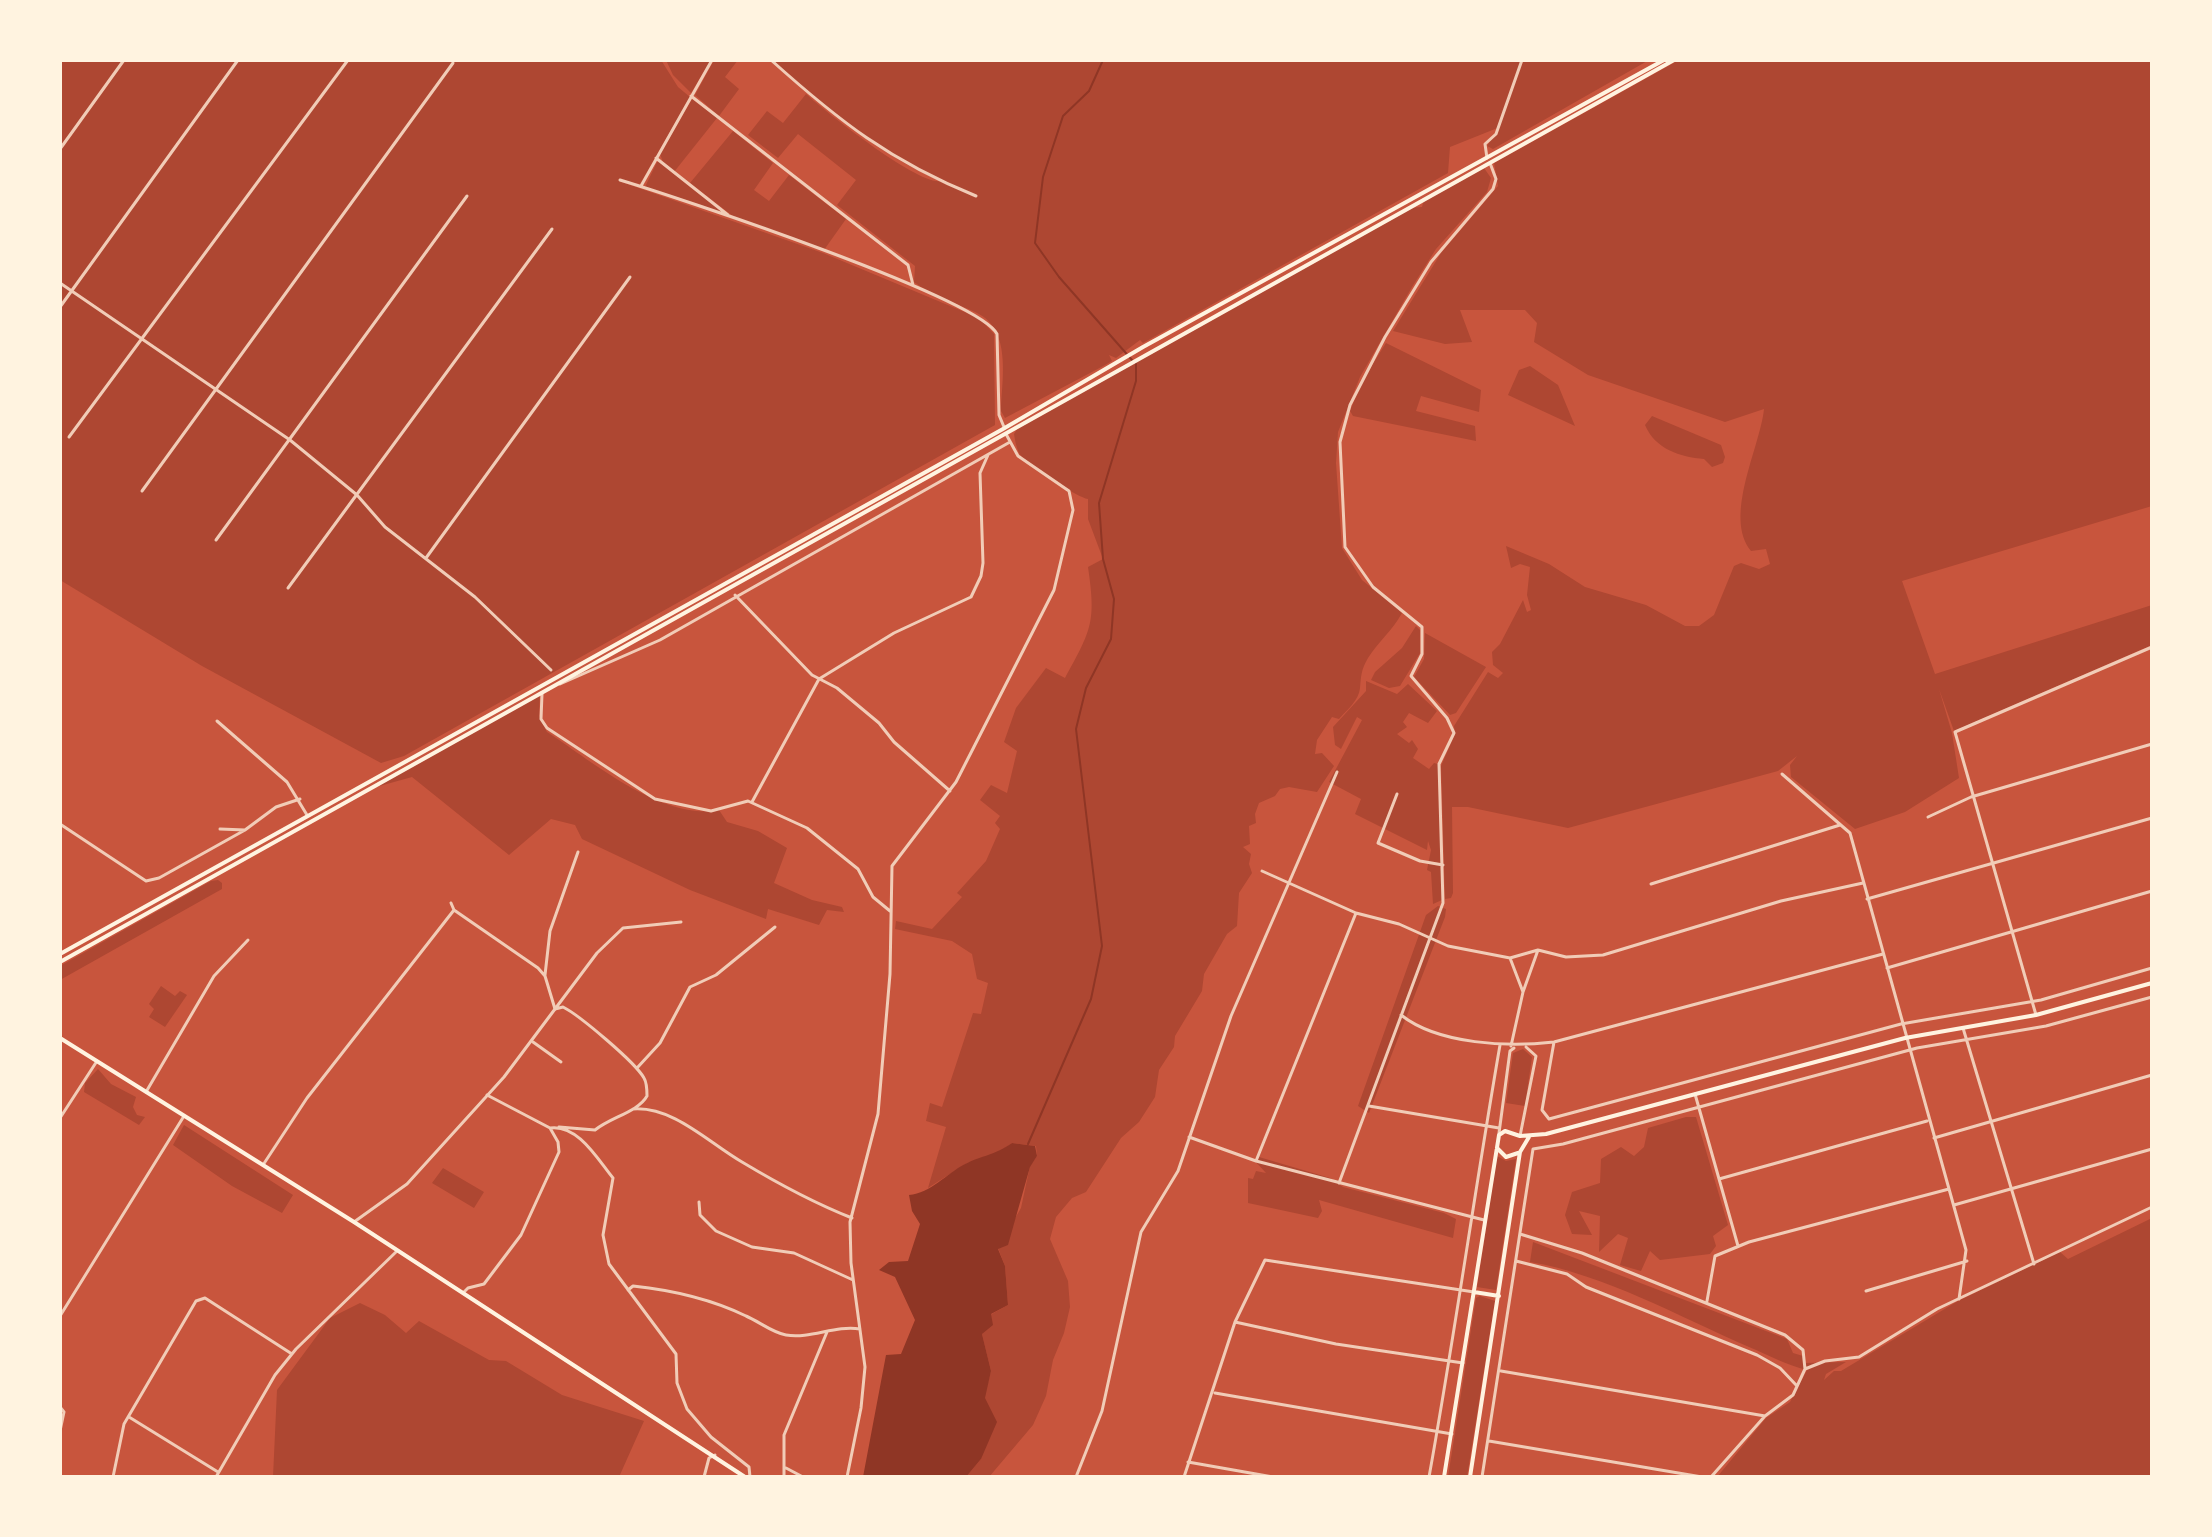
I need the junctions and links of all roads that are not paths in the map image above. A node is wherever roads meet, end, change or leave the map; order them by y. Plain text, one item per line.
1 (124, 60) edge
2 (238, 60) edge
3 (348, 60) edge
4 (712, 60) edge
5 (771, 60) edge
6 (1522, 60) edge
7 (1664, 60) edge
8 (1674, 60) edge
9 (453, 63) dead end
10 (691, 96) junction
11 (60, 149) edge
12 (656, 158) junction
13 (1488, 161) junction
14 (620, 180) dead end
15 (641, 186) junction
16 (467, 196) dead end
17 (976, 196) dead end
18 (733, 219) junction
19 (552, 229) dead end
20 (630, 277) dead end
21 (60, 283) edge
22 (913, 285) junction
23 (71, 290) junction
24 (60, 307) edge
25 (140, 339) junction
26 (215, 388) junction
27 (1004, 427) dead end
28 (1006, 434) junction
29 (69, 437) dead end
30 (290, 440) junction
31 (1010, 442) junction
32 (989, 453) junction
33 (142, 491) dead end
34 (357, 495) junction
35 (216, 540) dead end
36 (426, 558) junction
37 (288, 588) dead end
38 (735, 595) junction
39 (2152, 647) edge
40 (551, 670) dead end
41 (819, 679) junction
42 (560, 684) junction
43 (542, 694) junction
44 (217, 721) dead end
45 (2152, 744) edge
46 (1337, 772) dead end
47 (1782, 774) dead end
48 (950, 791) junction
49 (1397, 794) dead end
50 (1971, 797) junction
51 (300, 799) junction
52 (752, 802) junction
53 (307, 816) junction
54 (1928, 817) dead end
55 (2152, 818) edge
56 (60, 824) edge
57 (1840, 825) junction
58 (220, 829) dead end
59 (245, 830) junction
60 (578, 852) dead end
61 (1443, 865) junction
62 (1991, 865) junction
63 (1262, 871) dead end
64 (1286, 883) junction
65 (1863, 883) junction
66 (1651, 884) dead end
67 (2152, 891) edge
68 (1867, 899) junction
69 (451, 903) dead end
70 (454, 910) junction
71 (890, 911) junction
72 (1356, 913) junction
73 (681, 922) dead end
74 (775, 927) dead end
75 (2012, 933) junction
76 (1432, 936) junction
77 (248, 940) dead end
78 (1538, 950) junction
79 (60, 954) edge
80 (1883, 954) junction
81 (1510, 958) junction
82 (60, 962) edge
83 (1887, 968) junction
84 (2152, 968) edge
85 (545, 976) junction
86 (2152, 983) edge
87 (1523, 992) junction
88 (2152, 997) edge
89 (2033, 1002) junction
90 (555, 1009) junction
91 (1401, 1015) junction
92 (2036, 1015) junction
93 (1901, 1024) junction
94 (1963, 1028) junction
95 (60, 1038) edge
96 (1905, 1038) junction
97 (1966, 1038) junction
98 (533, 1042) junction
99 (1554, 1042) junction
100 (1500, 1045) junction
101 (1510, 1049) junction
102 (1909, 1050) junction
103 (97, 1061) junction
104 (561, 1062) dead end
105 (637, 1068) junction
106 (2152, 1075) edge
107 (146, 1092) junction
108 (1695, 1094) junction
109 (487, 1095) junction
110 (1367, 1106) junction
111 (1698, 1107) junction
112 (633, 1109) junction
113 (184, 1116) junction
114 (60, 1118) edge
115 (1929, 1121) junction
116 (1992, 1122) junction
117 (558, 1127) junction
118 (1485, 1127) junction
119 (550, 1128) junction
120 (1499, 1128) junction
121 (1499, 1135) junction
122 (1535, 1135) junction
123 (1520, 1136) junction
124 (1189, 1137) junction
125 (1934, 1138) junction
126 (1496, 1147) junction
127 (1521, 1149) junction
128 (1533, 1149) junction
129 (2152, 1149) edge
130 (1256, 1161) junction
131 (263, 1165) junction
132 (1719, 1179) junction
133 (1339, 1183) junction
134 (1949, 1189) junction
135 (2013, 1189) junction
136 (699, 1202) dead end
137 (1954, 1205) junction
138 (2152, 1207) edge
139 (1470, 1217) junction
140 (852, 1218) junction
141 (1484, 1220) junction
142 (354, 1222) junction
143 (1520, 1234) junction
144 (1738, 1246) junction
145 (398, 1251) junction
146 (1516, 1261) junction
147 (1967, 1261) junction
148 (2034, 1264) junction
149 (853, 1280) junction
150 (628, 1290) junction
151 (1462, 1291) junction
152 (1866, 1291) dead end
153 (1474, 1292) junction
154 (463, 1293) junction
155 (1499, 1296) junction
156 (1511, 1298) junction
157 (1959, 1299) junction
158 (1707, 1301) junction
159 (60, 1316) edge
160 (1235, 1322) junction
161 (861, 1330) junction
162 (827, 1332) junction
163 (292, 1354) junction
164 (1450, 1361) junction
165 (1463, 1363) junction
166 (1805, 1369) junction
167 (1500, 1371) junction
168 (1797, 1386) junction
169 (1213, 1393) junction
170 (60, 1407) edge
171 (1765, 1416) junction
172 (129, 1417) junction
173 (60, 1431) edge
174 (1437, 1432) junction
175 (1452, 1434) junction
176 (1489, 1441) junction
177 (715, 1455) junction
178 (1188, 1462) junction
179 (786, 1468) junction
180 (218, 1475) edge
181 (113, 1477) edge
182 (704, 1477) edge
183 (747, 1477) edge
184 (784, 1477) edge
185 (803, 1477) edge
186 (847, 1477) edge
187 (1076, 1477) edge
188 (1184, 1477) edge
189 (1273, 1477) edge
190 (1429, 1477) edge
191 (1444, 1477) edge
192 (1470, 1477) edge
193 (1482, 1477) edge
194 (1702, 1477) edge
195 (1711, 1477) edge

1 - 11 street
2 - 23 street
3 - 25 street
4 - 10 street
5 - 17 street
6 - 13 street
7 - 13 main road
8 - 13 main road
9 - 26 street
10 - 12 street
10 - 22 street
12 - 15 street
12 - 18 street
13 - 28 main road
13 - 53 main road
13 - 61 street
14 - 15 street
15 - 18 street
16 - 30 street
18 - 22 street
19 - 34 street
20 - 36 street
21 - 23 street
22 - 27 street
23 - 24 street
23 - 25 street
25 - 26 street
25 - 29 street
26 - 30 street
26 - 33 street
28 - 31 street
28 - 42 main road
30 - 34 street
30 - 35 street
31 - 32 street
31 - 48 street
32 - 38 street
32 - 41 street
34 - 36 street
34 - 37 street
36 - 40 street
38 - 41 street
38 - 42 street
39 - 50 street
41 - 48 street
41 - 52 street
42 - 43 main road
43 - 52 street
43 - 82 main road
44 - 51 street
45 - 50 street
46 - 64 street
47 - 57 street
48 - 71 street
49 - 61 street
50 - 54 street
50 - 62 street
51 - 53 street
51 - 59 street
52 - 71 street
53 - 79 main road
55 - 62 street
56 - 59 street
57 - 65 street
57 - 66 street
58 - 59 street
60 - 85 street
61 - 76 street
62 - 68 street
62 - 75 street
63 - 64 street
64 - 72 street
64 - 124 street
65 - 68 street
65 - 78 street
67 - 75 street
68 - 80 street
69 - 70 street
70 - 85 street
70 - 131 street
71 - 140 street
72 - 76 street
72 - 130 street
73 - 90 street
74 - 105 street
75 - 83 street
75 - 89 street
76 - 81 street
76 - 91 street
77 - 107 street
78 - 81 street
78 - 87 street
80 - 83 street
80 - 99 street
81 - 87 street
83 - 93 street
84 - 89 street
85 - 90 street
86 - 92 main road
87 - 101 street
88 - 97 street
89 - 92 street
89 - 93 street
90 - 98 street
90 - 105 street
91 - 100 street
91 - 110 street
92 - 94 main road
93 - 96 street
93 - 99 street
94 - 96 main road
94 - 97 street
95 - 103 main road
96 - 102 street
96 - 108 main road
97 - 102 street
97 - 116 street
98 - 104 street
98 - 109 street
99 - 101 street
100 - 101 street
100 - 118 street
101 - 120 street
101 - 123 street
102 - 111 street
102 - 115 street
103 - 107 main road
103 - 114 street
105 - 112 street
106 - 116 street
107 - 113 main road
108 - 111 street
108 - 122 main road
109 - 119 street
109 - 142 street
110 - 118 street
110 - 133 street
111 - 128 street
111 - 132 street
112 - 117 street
112 - 140 street
113 - 131 main road
113 - 159 street
115 - 125 street
115 - 132 street
116 - 125 street
116 - 135 street
117 - 119 street
117 - 150 street
118 - 120 street
118 - 139 street
119 - 154 street
120 - 121 street
121 - 123 main road
121 - 126 main road
122 - 123 main road
122 - 127 main road
122 - 128 street
123 - 127 main road
124 - 130 street
124 - 187 street
125 - 134 street
126 - 127 main road
126 - 141 main road
127 - 155 main road
128 - 143 street
129 - 135 street
130 - 133 street
131 - 142 main road
132 - 144 street
133 - 139 street
134 - 137 street
134 - 144 street
135 - 137 street
135 - 148 street
136 - 149 street
137 - 147 street
138 - 148 street
139 - 141 street
139 - 151 street
140 - 149 street
141 - 153 main road
142 - 145 main road
143 - 146 street
143 - 158 street
144 - 158 street
145 - 154 main road
145 - 163 street
146 - 156 street
146 - 168 street
147 - 152 street
147 - 157 street
148 - 157 street
149 - 161 street
150 - 162 street
150 - 183 street
151 - 153 street
151 - 160 street
151 - 164 street
153 - 155 main road
153 - 165 main road
154 - 177 main road
155 - 156 street
155 - 192 main road
156 - 167 street
157 - 166 street
158 - 166 street
160 - 164 street
160 - 169 street
161 - 162 street
161 - 186 street
162 - 179 street
163 - 172 street
163 - 180 street
164 - 165 street
164 - 174 street
165 - 175 main road
166 - 168 street
167 - 171 street
167 - 176 street
168 - 171 street
169 - 174 street
169 - 178 street
170 - 173 street
171 - 195 street
172 - 180 street
172 - 181 street
174 - 175 street
174 - 190 street
175 - 191 main road
176 - 193 street
176 - 194 street
177 - 182 street
177 - 183 main road
178 - 188 street
178 - 189 street
179 - 184 street
179 - 185 street

